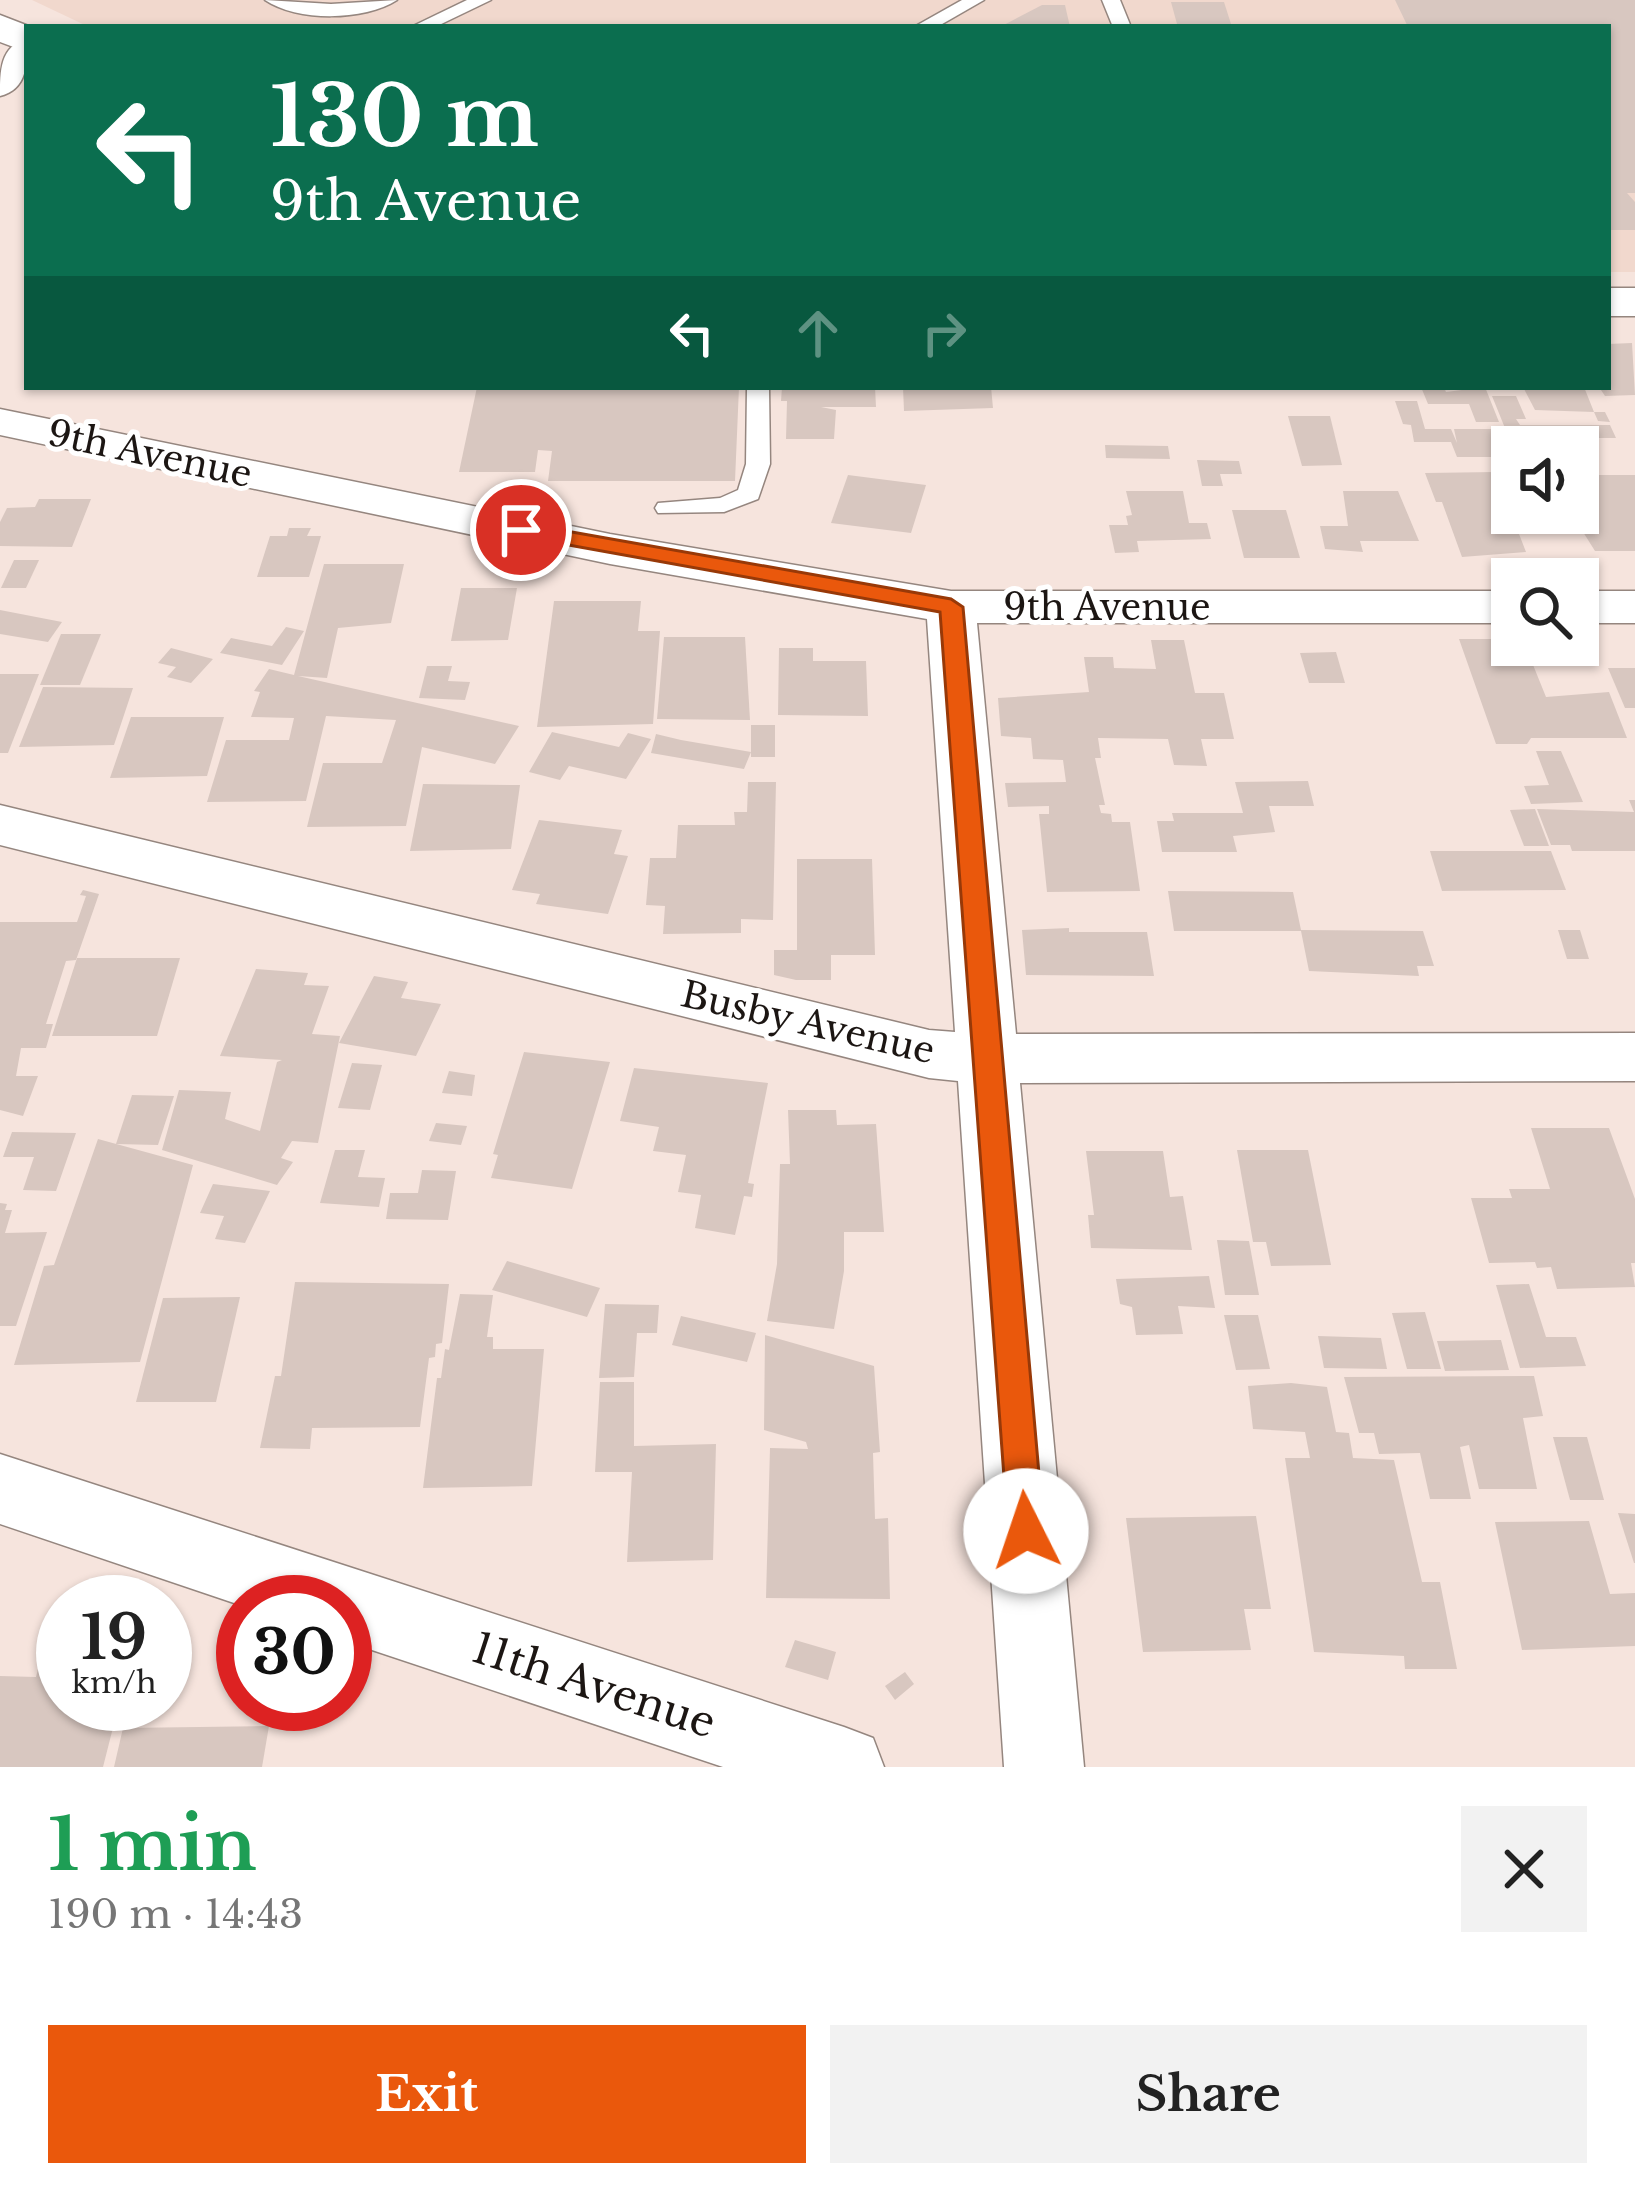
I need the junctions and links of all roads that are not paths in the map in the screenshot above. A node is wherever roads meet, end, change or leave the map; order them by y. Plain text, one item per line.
1 (274, 0) edge
2 (388, 0) edge
3 (482, 0) edge
4 (976, 0) edge
5 (427, 24) edge
6 (929, 24) edge
7 (24, 49) edge
8 (0, 85) edge
9 (758, 390) edge
10 (0, 422) edge
11 (667, 508) dead end
12 (951, 607) junction
13 (1491, 607) edge
14 (1599, 607) edge
15 (1635, 607) edge
16 (0, 825) edge
17 (1635, 1058) edge
18 (990, 1059) junction
19 (0, 1489) edge
20 (262, 1575) edge
21 (372, 1611) edge
22 (844, 1767) edge
23 (1044, 1767) edge

1 - 2 lane
3 - 5 lane
4 - 6 lane
7 - 8 street
9 - 11 lane
10 - 12 street, 9th Avenue
12 - 13 street, 9th Avenue
12 - 18 street
14 - 15 street
16 - 18 street, Busby Avenue
17 - 18 street, Busby Avenue
18 - 23 street
19 - 20 street, 11th Avenue
21 - 22 street, 11th Avenue

